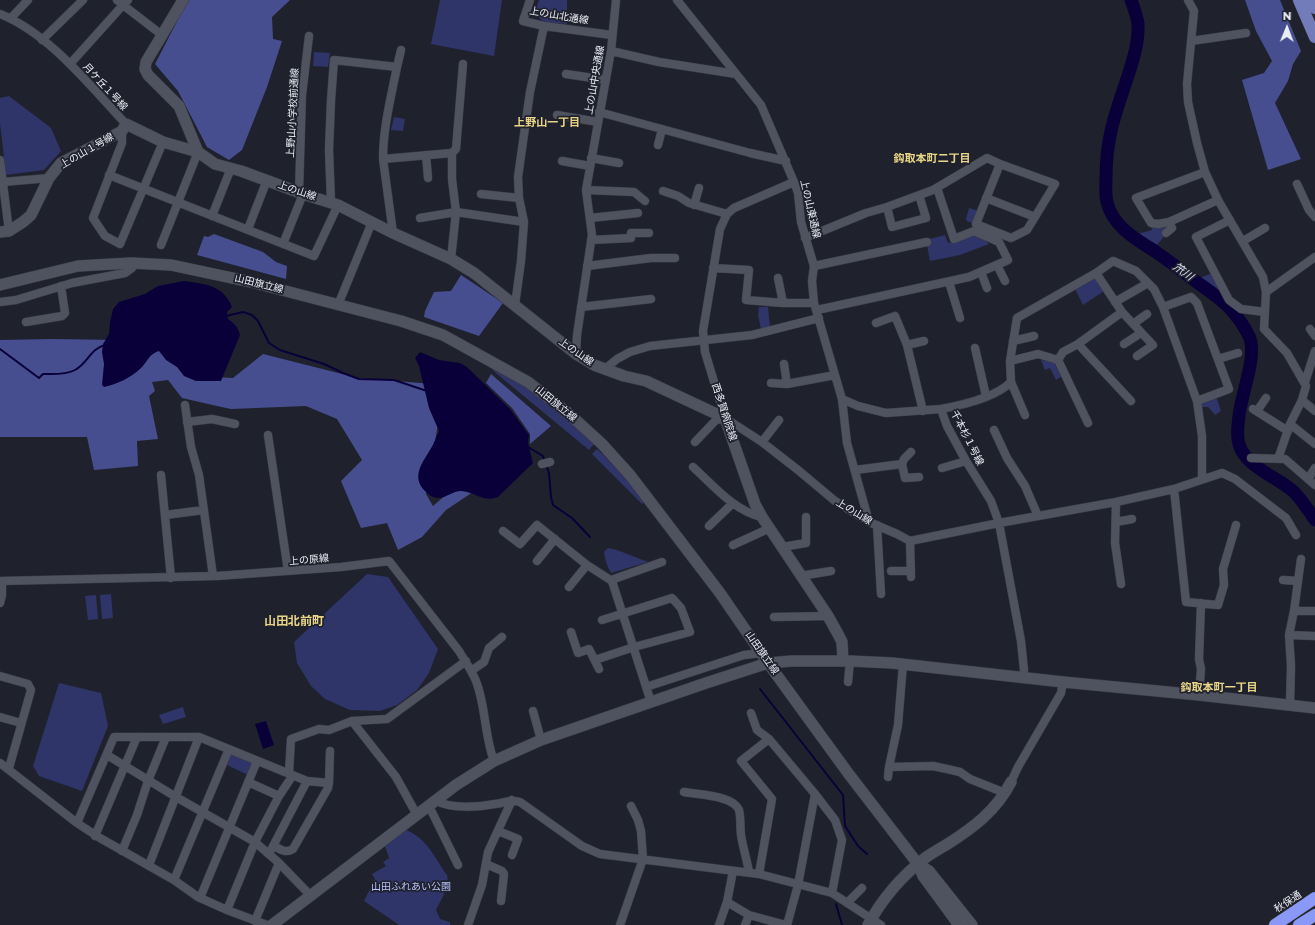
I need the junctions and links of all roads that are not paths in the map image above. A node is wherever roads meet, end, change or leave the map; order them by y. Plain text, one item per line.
1 (28, 0) edge
2 (83, 0) edge
3 (183, 0) edge
4 (530, 0) edge
5 (616, 0) edge
6 (677, 0) edge
7 (1188, 0) edge
8 (1299, 0) edge
9 (1311, 0) edge
10 (123, 2) edge
11 (1315, 8) edge
12 (0, 14) edge
13 (11, 18) junction
14 (544, 26) junction
15 (1246, 34) dead end
16 (162, 35) junction
17 (612, 35) junction
18 (309, 36) dead end
19 (1315, 37) edge
20 (42, 40) junction
21 (1190, 41) junction
22 (401, 50) dead end
23 (611, 51) junction
24 (70, 64) junction
25 (463, 64) dead end
26 (396, 66) junction
27 (566, 74) dead end
28 (736, 74) junction
29 (606, 80) junction
30 (600, 112) junction
31 (557, 115) dead end
32 (598, 122) junction
33 (124, 128) junction
34 (662, 129) junction
35 (163, 142) junction
36 (658, 145) dead end
37 (198, 152) junction
38 (452, 153) junction
39 (426, 155) junction
40 (383, 159) junction
41 (0, 160) edge
42 (562, 161) dead end
43 (786, 161) junction
44 (590, 162) junction
45 (618, 163) dead end
46 (1000, 164) junction
47 (231, 168) junction
48 (1205, 172) junction
49 (109, 176) junction
50 (48, 178) junction
51 (428, 178) dead end
52 (267, 180) junction
53 (3, 182) junction
54 (794, 182) junction
55 (1297, 184) dead end
56 (699, 188) dead end
57 (937, 188) junction
58 (144, 189) junction
59 (586, 190) junction
60 (663, 192) dead end
61 (301, 193) junction
62 (481, 194) dead end
63 (919, 196) junction
64 (519, 198) junction
65 (986, 198) junction
66 (1218, 200) junction
67 (645, 201) dead end
68 (178, 202) junction
69 (335, 203) junction
70 (694, 205) junction
71 (887, 207) junction
72 (456, 212) junction
73 (638, 213) dead end
74 (727, 214) junction
75 (212, 216) junction
76 (1035, 217) junction
77 (1315, 217) edge
78 (420, 218) dead end
79 (590, 218) junction
80 (1230, 220) junction
81 (372, 222) junction
82 (524, 222) junction
83 (1168, 222) junction
84 (1265, 228) dead end
85 (248, 229) junction
86 (4, 232) edge
87 (393, 233) junction
88 (649, 233) dead end
89 (1166, 233) dead end
90 (805, 238) junction
91 (591, 240) junction
92 (1243, 241) junction
93 (927, 242) dead end
94 (283, 244) junction
95 (162, 245) dead end
96 (1315, 257) edge
97 (675, 258) dead end
98 (451, 259) junction
99 (136, 263) junction
100 (997, 265) junction
101 (588, 266) junction
102 (814, 266) junction
103 (713, 268) junction
104 (981, 272) junction
105 (1096, 273) junction
106 (778, 278) dead end
107 (1005, 281) dead end
108 (949, 282) junction
109 (1148, 283) junction
110 (0, 285) edge
111 (61, 286) junction
112 (987, 288) dead end
113 (1266, 292) junction
114 (651, 299) dead end
115 (0, 302) edge
116 (1115, 302) junction
117 (782, 303) junction
118 (338, 305) junction
119 (515, 305) junction
120 (581, 306) junction
121 (815, 306) junction
122 (1163, 307) junction
123 (1122, 312) junction
124 (1265, 312) junction
125 (1147, 314) dead end
126 (819, 318) junction
127 (960, 318) dead end
128 (26, 322) dead end
129 (876, 323) dead end
130 (1133, 324) junction
131 (1310, 329) dead end
132 (1141, 333) junction
133 (1034, 336) dead end
134 (1315, 336) edge
135 (703, 339) junction
136 (924, 341) dead end
137 (1013, 341) junction
138 (1078, 344) junction
139 (1124, 344) dead end
140 (907, 345) junction
141 (975, 348) dead end
142 (1315, 351) edge
143 (1238, 353) dead end
144 (576, 354) junction
145 (1137, 356) dead end
146 (1218, 359) junction
147 (1058, 360) junction
148 (1010, 361) junction
149 (784, 364) dead end
150 (605, 369) junction
151 (835, 375) junction
152 (1010, 382) junction
153 (1305, 382) junction
154 (771, 383) dead end
155 (786, 384) junction
156 (986, 396) junction
157 (1266, 398) dead end
158 (842, 399) junction
159 (1302, 400) junction
160 (1131, 401) dead end
161 (1197, 401) junction
162 (185, 405) dead end
163 (941, 409) junction
164 (923, 411) junction
165 (1315, 411) edge
166 (1025, 415) dead end
167 (724, 418) junction
168 (778, 420) dead end
169 (187, 422) junction
170 (1088, 423) dead end
171 (235, 424) dead end
172 (1289, 428) junction
173 (994, 430) dead end
174 (268, 435) dead end
175 (695, 442) dead end
176 (762, 442) junction
177 (1315, 444) edge
178 (911, 452) dead end
179 (1251, 458) dead end
180 (1278, 458) junction
181 (966, 461) junction
182 (902, 464) junction
183 (693, 467) dead end
184 (942, 468) dead end
185 (1315, 468) edge
186 (855, 470) junction
187 (161, 475) dead end
188 (919, 477) dead end
189 (1202, 479) junction
190 (1308, 479) junction
191 (1315, 485) edge
192 (1174, 489) junction
193 (1116, 502) junction
194 (734, 503) junction
195 (204, 510) junction
196 (165, 515) junction
197 (1038, 516) junction
198 (762, 517) junction
199 (806, 517) dead end
200 (1132, 518) dead end
201 (1116, 522) junction
202 (999, 523) junction
203 (873, 524) junction
204 (1236, 525) dead end
205 (709, 526) dead end
206 (770, 528) junction
207 (503, 531) dead end
208 (1296, 535) dead end
209 (555, 539) junction
210 (910, 541) junction
211 (733, 545) dead end
212 (782, 547) junction
213 (1301, 559) dead end
214 (537, 561) dead end
215 (662, 562) dead end
216 (587, 565) junction
217 (288, 571) junction
218 (831, 571) dead end
219 (891, 571) dead end
220 (213, 576) junction
221 (800, 576) junction
222 (171, 578) junction
223 (1283, 580) dead end
224 (1, 581) edge
225 (612, 581) junction
226 (1298, 581) junction
227 (1121, 584) dead end
228 (569, 587) dead end
229 (882, 594) dead end
230 (0, 603) edge
231 (1201, 603) junction
232 (1294, 611) junction
233 (1315, 611) edge
234 (622, 614) junction
235 (828, 616) junction
236 (774, 617) dead end
237 (602, 620) dead end
238 (571, 632) dead end
239 (1289, 635) junction
240 (1315, 636) edge
241 (502, 637) dead end
242 (634, 647) junction
243 (761, 653) junction
244 (595, 660) junction
245 (466, 661) junction
246 (846, 661) junction
247 (768, 664) junction
248 (903, 664) junction
249 (599, 669) dead end
250 (471, 671) junction
251 (0, 676) edge
252 (1023, 678) junction
253 (848, 682) dead end
254 (1063, 682) junction
255 (646, 687) junction
256 (1199, 695) junction
257 (651, 702) junction
258 (1290, 705) junction
259 (1315, 708) edge
260 (533, 711) dead end
261 (751, 713) dead end
262 (0, 717) edge
263 (352, 721) junction
264 (21, 723) junction
265 (137, 737) junction
266 (166, 737) junction
267 (199, 737) junction
268 (769, 739) junction
269 (541, 740) junction
270 (228, 749) junction
271 (330, 752) dead end
272 (106, 755) junction
273 (256, 760) junction
274 (494, 761) junction
275 (0, 762) edge
276 (124, 766) junction
277 (889, 767) junction
278 (9, 768) junction
279 (291, 774) junction
280 (888, 777) dead end
281 (148, 780) junction
282 (308, 781) junction
283 (248, 782) junction
284 (1011, 782) joint
285 (330, 783) junction
286 (684, 792) dead end
287 (1005, 793) junction
288 (815, 794) junction
289 (279, 796) junction
290 (176, 797) junction
291 (512, 800) junction
292 (433, 804) junction
293 (631, 806) dead end
294 (203, 813) junction
295 (417, 815) junction
296 (77, 823) junction
297 (229, 828) junction
298 (498, 831) junction
299 (96, 836) junction
300 (255, 842) junction
301 (274, 846) junction
302 (122, 851) junction
303 (269, 855) junction
304 (512, 855) dead end
305 (643, 859) junction
306 (279, 864) junction
307 (486, 864) junction
308 (918, 864) junction
309 (149, 865) junction
310 (458, 865) dead end
311 (733, 871) junction
312 (749, 872) junction
313 (759, 874) junction
314 (174, 880) junction
315 (798, 885) junction
316 (862, 888) dead end
317 (832, 894) junction
318 (311, 896) junction
319 (200, 898) junction
320 (1315, 898) edge
321 (501, 901) dead end
322 (727, 902) junction
323 (847, 903) junction
324 (227, 910) junction
325 (749, 915) junction
326 (1315, 915) edge
327 (255, 921) junction
328 (870, 922) edge
329 (275, 924) edge
330 (468, 925) edge
331 (620, 925) edge
332 (718, 925) edge
333 (745, 925) edge
334 (786, 925) edge
335 (881, 925) edge
336 (959, 925) edge
337 (972, 925) edge
338 (1275, 925) edge
339 (1299, 925) edge

1 - 13 street
2 - 20 street
3 - 16 street
4 - 14 street, 上の山北通線
5 - 17 street, 上の山中央通線
6 - 28 street, 上の山東通線
7 - 21 street
8 - 19 main road
9 - 11 main road
10 - 16 street
10 - 24 street, 月ケ丘１号線
12 - 13 street, 月ケ丘１号線
13 - 20 street, 月ケ丘１号線
14 - 17 street, 上の山北通線
14 - 64 street
15 - 21 street
16 - 37 street
17 - 23 street, 上の山中央通線
18 - 61 street, 上野山小学校前通線
20 - 24 street, 月ケ丘１号線
21 - 48 street
22 - 26 street
23 - 28 street
23 - 29 street, 上の山中央通線
24 - 33 street, 月ケ丘１号線
25 - 38 street
26 - 40 street
26 - 69 street
27 - 29 street
28 - 43 street, 上の山東通線
29 - 30 street, 上の山中央通線
30 - 32 street, 上の山中央通線
30 - 34 street
31 - 32 street
32 - 44 street, 上の山中央通線
33 - 35 street
33 - 49 street
33 - 50 street, 上の山１号線
34 - 36 street
34 - 43 street
35 - 37 street
35 - 58 street
37 - 47 street, 上の山線
37 - 68 street
38 - 39 street
38 - 72 street
39 - 40 street
39 - 51 street
40 - 87 street
41 - 53 street
42 - 44 street
43 - 54 street, 上の山東通線
44 - 45 street
44 - 59 street, 上の山中央通線
46 - 57 street
46 - 65 street
46 - 76 street
47 - 52 street, 上の山線
47 - 75 street
48 - 66 street
48 - 83 street
49 - 58 street
49 - 58 street
50 - 53 street
50 - 86 street, 上の山１号線
52 - 61 street, 上の山線
52 - 85 street
53 - 86 street
54 - 74 street
54 - 90 street, 上の山東通線
55 - 77 street
56 - 70 street
57 - 63 street
57 - 100 street
58 - 68 street
59 - 67 street
59 - 79 street, 上の山中央通線
60 - 70 street
61 - 69 street, 上の山線
61 - 94 street
62 - 64 street
63 - 71 street
63 - 71 street
64 - 82 street
65 - 76 street
65 - 76 street
66 - 80 street
66 - 83 street
68 - 75 street
68 - 95 street
69 - 81 street, 上の山線
69 - 94 street
70 - 74 street
71 - 90 street
72 - 78 street
72 - 82 street
72 - 98 street
73 - 79 street
74 - 103 street, 西多賀病院線
75 - 85 street
79 - 91 street, 上の山中央通線
80 - 92 street
80 - 124 street
81 - 87 street, 上の山線
81 - 118 street
82 - 119 street
83 - 89 street
84 - 92 street
85 - 94 street
87 - 98 street, 上の山線
88 - 91 street
90 - 102 street, 上の山東通線
91 - 101 street, 上の山中央通線
92 - 113 street
93 - 102 street
96 - 113 street
97 - 101 street
98 - 119 street, 上の山線
99 - 110 street, 山田旗立線
99 - 111 street
99 - 118 street, 山田旗立線
100 - 104 street
100 - 107 street
101 - 120 street, 上の山中央通線
102 - 121 street, 上の山東通線
103 - 117 street
103 - 135 street, 西多賀病院線
104 - 108 street
104 - 112 street
105 - 109 street
105 - 116 street
105 - 137 street
106 - 117 street
108 - 121 street
108 - 127 street
109 - 116 street
109 - 122 street
111 - 115 street
111 - 128 street
113 - 124 street
114 - 120 street
116 - 123 street
117 - 121 street
118 - 243 street, 山田旗立線
119 - 144 street, 上の山線
120 - 144 street, 上の山中央通線
121 - 126 street, 上の山東通線
122 - 146 street
122 - 161 street
123 - 130 street
123 - 138 street
124 - 153 street
125 - 130 street
126 - 135 street
126 - 151 street, 上の山東通線
129 - 140 street
130 - 132 street
131 - 134 street
132 - 139 street
132 - 145 street
133 - 137 street
135 - 150 street
135 - 167 street, 西多賀病院線
136 - 140 street
137 - 148 street
138 - 147 street
138 - 160 street
140 - 164 street
141 - 156 street
142 - 153 street
143 - 146 street
144 - 150 street, 上の山線
146 - 161 street
147 - 148 street
147 - 170 street
148 - 152 street
149 - 155 street
150 - 167 street, 上の山線
151 - 155 street
151 - 158 street, 上の山東通線
152 - 156 street
152 - 166 street
153 - 159 street
154 - 155 street
156 - 163 street
157 - 172 street
158 - 164 street, 千本杉１号線
158 - 186 street, 上の山東通線
159 - 165 street
159 - 172 street
161 - 189 street
162 - 169 street
163 - 164 street, 千本杉１号線
163 - 181 street, 千本杉１号線
167 - 175 street
167 - 176 street, 上の山線
167 - 198 street, 西多賀病院線
168 - 176 street
169 - 171 street
169 - 195 street
172 - 177 street
172 - 180 street
173 - 197 street
174 - 217 street
176 - 203 street, 上の山線
178 - 182 street
179 - 180 street
180 - 190 street
181 - 184 street
181 - 202 street, 千本杉１号線
182 - 186 street
182 - 188 street
183 - 194 street
185 - 190 street
186 - 203 street, 上の山東通線
187 - 196 street
189 - 192 street
189 - 208 street
190 - 191 street
192 - 193 street
192 - 231 street
193 - 197 street
193 - 201 street
194 - 198 street
194 - 205 street
195 - 196 street
195 - 220 street
196 - 222 street
197 - 202 street
198 - 206 street, 西多賀病院線
199 - 212 street
200 - 201 street
201 - 227 street
202 - 210 street
202 - 252 street
203 - 210 street, 上の山線
203 - 229 street, 上の山東通線
204 - 231 street
206 - 211 street
206 - 212 street, 西多賀病院線
207 - 209 street
209 - 214 street
209 - 216 street
210 - 219 street
212 - 221 street, 西多賀病院線
213 - 226 street
215 - 225 street
216 - 225 street
216 - 228 street
217 - 220 street, 上の原線
217 - 245 street, 上の原線
218 - 221 street
220 - 222 street, 上の原線
221 - 235 street, 西多賀病院線
222 - 224 street, 上の原線
223 - 226 street
224 - 230 street
225 - 234 street
226 - 232 street
231 - 256 street
232 - 233 street
232 - 239 street
234 - 237 street
234 - 242 street
234 - 242 street
235 - 236 street
235 - 246 street, 西多賀病院線
238 - 244 street
239 - 240 street
239 - 258 street
241 - 250 street
242 - 244 street
242 - 255 street
243 - 247 street, 山田旗立線
243 - 255 street
244 - 249 street
245 - 250 street, 上の原線
245 - 263 street
246 - 247 street
246 - 248 street
246 - 253 street
247 - 257 street
247 - 308 street, 山田旗立線
248 - 252 street
248 - 277 street
250 - 274 street, 上の原線
251 - 264 street
252 - 254 street
254 - 256 street
254 - 284 street
255 - 257 street
256 - 258 street
257 - 269 street
258 - 259 street
260 - 269 street
261 - 268 street
262 - 264 street
263 - 279 street
263 - 295 street
264 - 278 street
265 - 266 street
265 - 272 street
265 - 276 street
266 - 267 street
266 - 281 street
267 - 270 street
267 - 290 street
268 - 288 street
268 - 313 street
269 - 274 street
270 - 273 street
270 - 294 street
271 - 285 street
272 - 276 street
272 - 296 street
273 - 279 street
273 - 283 street
274 - 292 street
275 - 278 street
276 - 281 street
276 - 299 street
277 - 280 street
277 - 287 street
278 - 296 street
279 - 282 street
279 - 289 street
281 - 290 street
281 - 302 street
282 - 285 street
282 - 301 street
283 - 289 street
283 - 297 street
284 - 287 street
285 - 301 street
286 - 312 street
287 - 308 street
288 - 315 street
288 - 317 street
289 - 300 street
290 - 294 street
290 - 309 street
291 - 292 street
291 - 298 street
291 - 305 street
292 - 295 street
292 - 310 street
293 - 305 street
294 - 297 street
294 - 314 street
295 - 318 street
296 - 299 street
297 - 300 street
297 - 319 street
298 - 304 street
298 - 307 street
299 - 302 street
300 - 303 street
300 - 324 street
301 - 303 street
302 - 309 street
303 - 306 street
305 - 311 street
305 - 331 street
306 - 318 street
306 - 327 street
307 - 321 street
307 - 330 street
308 - 328 street
308 - 336 street, 山田旗立線
308 - 337 street, 山田旗立線
309 - 314 street
311 - 312 street
311 - 322 street
312 - 313 street
313 - 315 street
314 - 319 street
315 - 317 street
315 - 334 street
316 - 323 street
317 - 323 street
318 - 329 street
319 - 324 street
320 - 338 highway, 秋保通
322 - 325 street
322 - 332 street
323 - 328 street
324 - 327 street
325 - 333 street
325 - 334 street
326 - 339 highway
327 - 329 street
328 - 335 street

